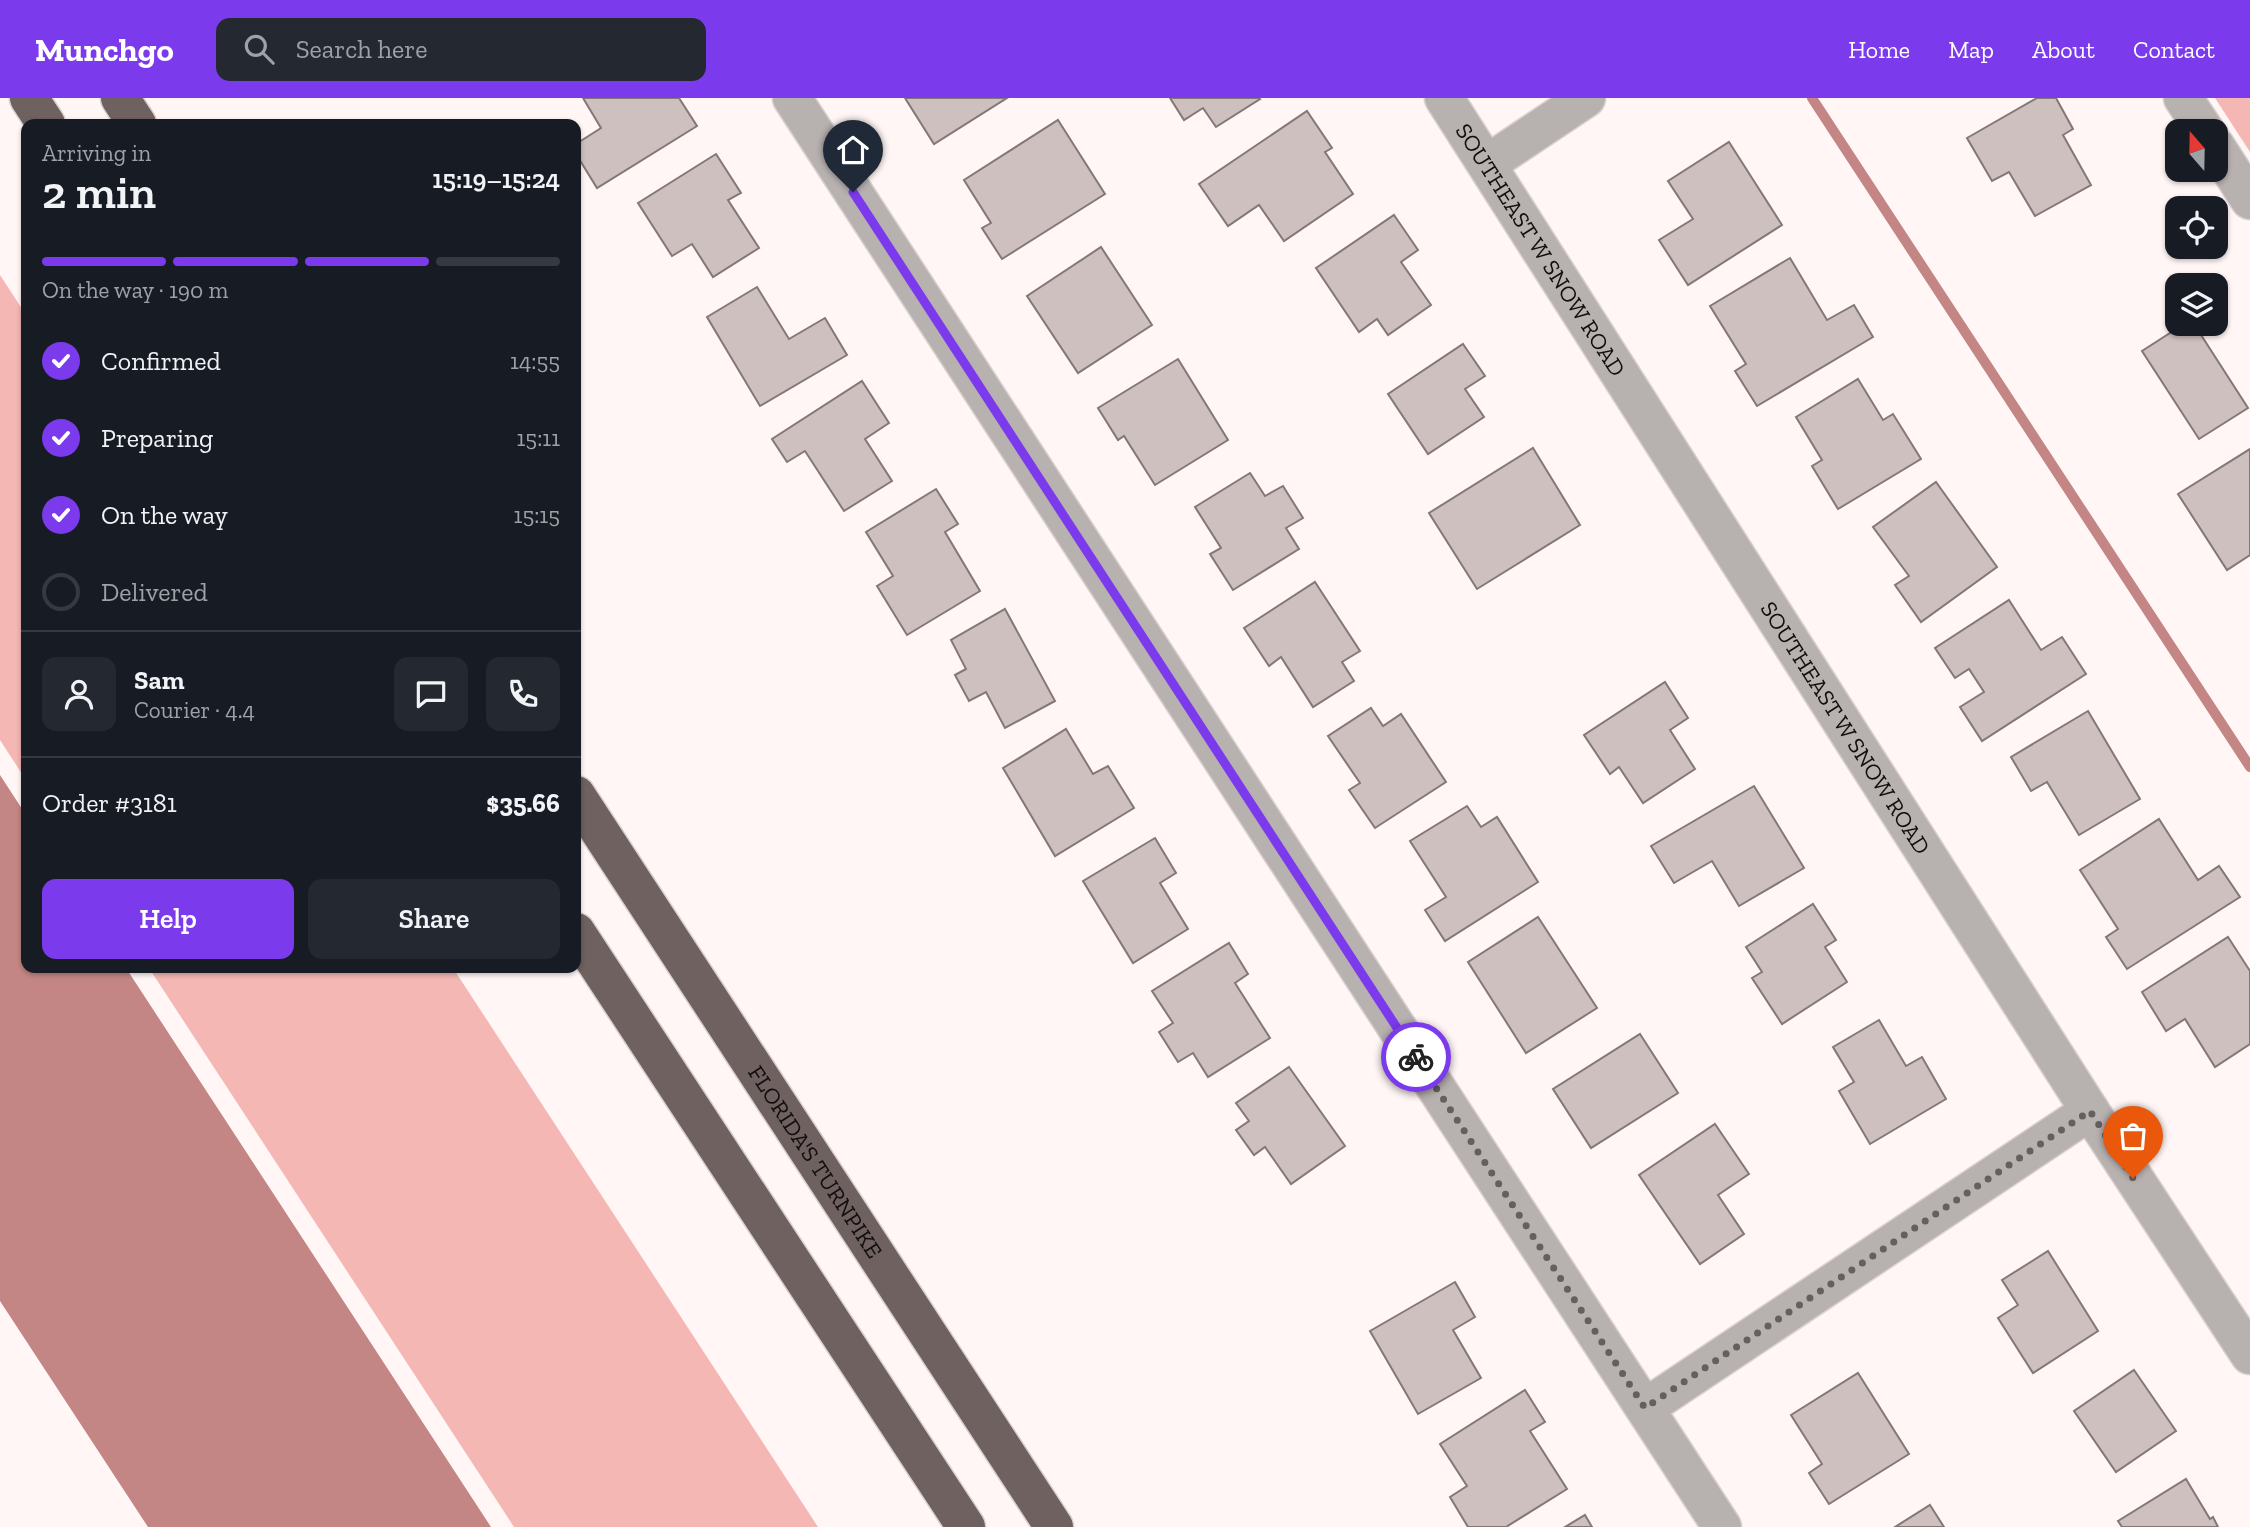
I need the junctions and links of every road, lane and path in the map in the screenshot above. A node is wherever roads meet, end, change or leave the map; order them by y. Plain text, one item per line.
1 (29, 98) edge
2 (120, 98) edge
3 (792, 98) edge
4 (1444, 98) edge
5 (1586, 98) edge
6 (2183, 98) edge
7 (43, 119) edge
8 (134, 119) edge
9 (2197, 119) edge
10 (1487, 164) junction
11 (2228, 166) edge
12 (2250, 200) edge
13 (581, 803) edge
14 (581, 940) edge
15 (2090, 1111) junction
16 (2250, 1355) edge
17 (1645, 1408) junction
18 (966, 1527) edge
19 (1054, 1527) edge
20 (1722, 1527) edge

1 - 7 highway
2 - 8 highway
3 - 17 street
4 - 10 street, SOUTHEAST W SNOW ROAD
5 - 10 street
6 - 9 street
10 - 15 street, SOUTHEAST W SNOW ROAD
11 - 12 street
13 - 19 highway, FLORIDA'S TURNPIKE
14 - 18 highway
15 - 16 street, SOUTHEAST W SNOW ROAD
15 - 17 street
17 - 20 street

